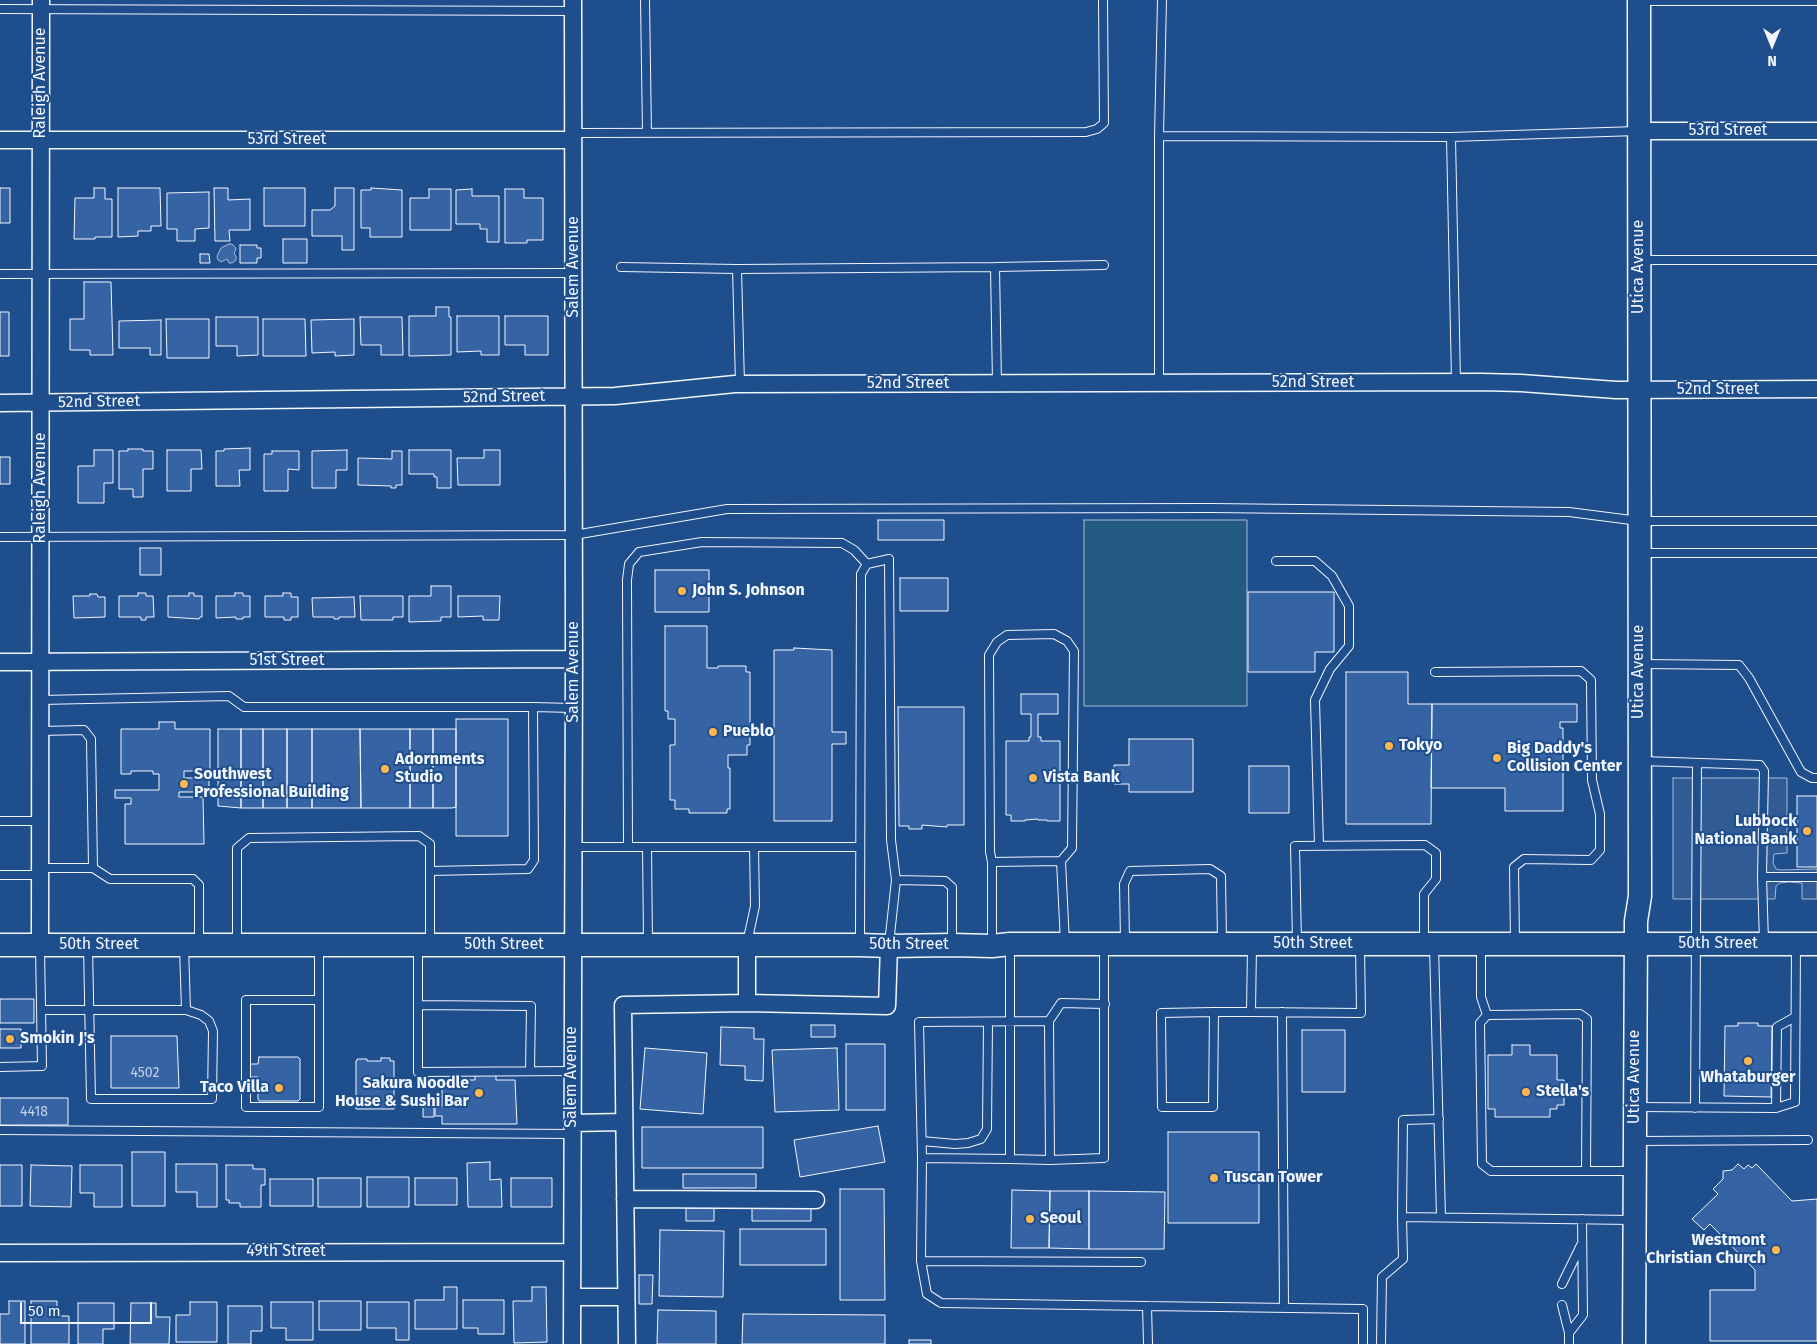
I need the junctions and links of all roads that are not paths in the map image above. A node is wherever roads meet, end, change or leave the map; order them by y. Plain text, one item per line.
1 (644, 0) edge
2 (1103, 0) edge
3 (1162, 0) edge
4 (1639, 0) edge
5 (1817, 1) edge
6 (41, 4) edge
7 (573, 6) edge
8 (0, 9) edge
9 (1639, 131) junction
10 (1817, 131) edge
11 (647, 133) junction
12 (1159, 136) junction
13 (1451, 136) junction
14 (573, 137) junction
15 (0, 140) edge
16 (41, 140) junction
17 (1639, 260) junction
18 (1817, 260) edge
19 (1104, 266) dead end
20 (621, 267) dead end
21 (995, 267) junction
22 (737, 269) junction
23 (41, 273) junction
24 (574, 273) junction
25 (0, 274) edge
26 (1456, 382) junction
27 (1159, 383) junction
28 (740, 384) junction
29 (996, 384) junction
30 (1817, 389) edge
31 (1639, 390) junction
32 (574, 396) junction
33 (0, 403) edge
34 (41, 403) junction
35 (1639, 521) junction
36 (1817, 521) edge
37 (574, 535) junction
38 (0, 537) edge
39 (41, 537) junction
40 (1639, 553) junction
41 (1817, 553) edge
42 (1276, 561) dead end
43 (867, 564) junction
44 (574, 659) junction
45 (0, 662) edge
46 (41, 662) junction
47 (1639, 664) junction
48 (1434, 672) dead end
49 (41, 700) junction
50 (533, 707) junction
51 (573, 708) junction
52 (41, 731) junction
53 (1640, 761) junction
54 (1697, 763) junction
55 (1817, 778) edge
56 (41, 820) junction
57 (0, 821) edge
58 (1319, 846) junction
59 (573, 847) junction
60 (628, 847) junction
61 (647, 847) junction
62 (754, 847) junction
63 (860, 847) junction
64 (1061, 861) junction
65 (992, 862) junction
66 (93, 868) junction
67 (40, 871) junction
68 (430, 871) junction
69 (0, 875) edge
70 (1762, 876) junction
71 (1817, 877) edge
72 (896, 880) junction
73 (648, 944) junction
74 (747, 944) junction
75 (860, 944) junction
76 (952, 944) junction
77 (1065, 944) junction
78 (1115, 944) junction
79 (1222, 944) junction
80 (1252, 944) junction
81 (1297, 944) junction
82 (1360, 944) junction
83 (1429, 944) junction
84 (1481, 944) junction
85 (1515, 944) junction
86 (1636, 944) junction
87 (1696, 944) junction
88 (1764, 944) junction
89 (1807, 944) edge
90 (0, 945) edge
91 (40, 945) junction
92 (88, 945) junction
93 (192, 945) junction
94 (237, 945) junction
95 (319, 945) junction
96 (424, 945) junction
97 (573, 945) junction
98 (1001, 945) junction
99 (888, 946) junction
100 (319, 1000) junction
101 (747, 1004) junction
102 (1105, 1004) junction
103 (418, 1005) junction
104 (89, 1009) junction
105 (41, 1010) junction
106 (186, 1010) junction
107 (1214, 1012) junction
108 (1251, 1012) junction
109 (1282, 1012) junction
110 (1487, 1015) junction
111 (1795, 1017) junction
112 (1049, 1021) junction
113 (988, 1022) junction
114 (1010, 1022) junction
115 (0, 1067) edge
116 (530, 1071) junction
117 (572, 1071) junction
118 (1635, 1107) junction
119 (1695, 1108) junction
120 (1776, 1108) junction
121 (1439, 1119) junction
122 (624, 1122) junction
123 (572, 1128) junction
124 (0, 1130) edge
125 (1808, 1140) dead end
126 (1635, 1141) junction
127 (922, 1142) junction
128 (922, 1158) junction
129 (1010, 1159) junction
130 (1050, 1160) junction
131 (1586, 1171) junction
132 (1635, 1171) junction
133 (625, 1199) junction
134 (816, 1200) dead end
135 (1402, 1216) junction
136 (1441, 1217) junction
137 (1582, 1219) junction
138 (1635, 1220) junction
139 (1582, 1243) junction
140 (572, 1252) junction
141 (0, 1253) edge
142 (921, 1261) junction
143 (1140, 1262) dead end
144 (1562, 1284) dead end
145 (572, 1297) junction
146 (626, 1297) junction
147 (1562, 1305) dead end
148 (1147, 1306) junction
149 (1284, 1308) junction
150 (1569, 1333) junction
151 (572, 1344) edge
152 (627, 1344) edge
153 (1148, 1344) edge
154 (1363, 1344) edge
155 (1381, 1344) edge
156 (1569, 1344) edge
157 (1634, 1344) edge

1 - 11 lane
2 - 11 lane
3 - 12 lane
4 - 5 lane
4 - 9 main road, Utica Avenue
6 - 7 lane
6 - 8 lane
6 - 16 street, Raleigh Avenue
7 - 14 street, Salem Avenue
9 - 10 street, 53rd Street
9 - 13 lane
9 - 17 main road, Utica Avenue
11 - 14 lane
12 - 13 lane
12 - 27 lane
13 - 26 lane
14 - 16 street, 53rd Street
14 - 24 street, Salem Avenue
15 - 16 street, 53rd Street
16 - 23 street, Raleigh Avenue
17 - 18 lane
17 - 31 main road, Utica Avenue
19 - 21 lane
20 - 22 lane
21 - 22 lane
21 - 29 lane
22 - 28 lane
23 - 24 lane
23 - 25 lane
23 - 34 street, Raleigh Avenue
24 - 32 street, Salem Avenue
26 - 27 street, 52nd Street
26 - 31 street, 52nd Street
27 - 29 street, 52nd Street
28 - 29 street, 52nd Street
28 - 32 street, 52nd Street
30 - 31 street, 52nd Street
31 - 35 main road, Utica Avenue
32 - 34 street, 52nd Street
32 - 37 street, Salem Avenue
33 - 34 street, 52nd Street
34 - 39 street, Raleigh Avenue
35 - 36 lane
35 - 37 lane
35 - 40 main road, Utica Avenue
37 - 39 lane
37 - 44 street, Salem Avenue
38 - 39 lane
39 - 46 street, Raleigh Avenue
40 - 41 lane
40 - 47 main road, Utica Avenue
42 - 58 lane
43 - 60 lane
43 - 63 lane
43 - 72 lane
44 - 46 street, 51st Street
44 - 51 street, Salem Avenue
45 - 46 street, 51st Street
46 - 49 street, Raleigh Avenue
47 - 53 main road, Utica Avenue
47 - 55 lane
48 - 85 lane
49 - 50 lane
49 - 52 street, Raleigh Avenue
50 - 51 lane
50 - 68 lane
51 - 59 street, Salem Avenue
52 - 56 street, Raleigh Avenue
52 - 66 lane
53 - 54 lane
53 - 86 main road, Utica Avenue
54 - 70 lane
54 - 87 lane
56 - 57 lane
56 - 67 street, Raleigh Avenue
58 - 81 lane
58 - 83 lane
59 - 60 lane
59 - 97 street, Salem Avenue
60 - 61 lane
61 - 62 lane
61 - 73 lane
62 - 63 lane
62 - 74 lane
63 - 75 lane
64 - 65 lane
64 - 65 lane
64 - 77 lane
65 - 98 lane
66 - 67 lane
66 - 93 lane
67 - 69 lane
67 - 91 street, Raleigh Avenue
68 - 94 lane
68 - 96 lane
70 - 71 lane
70 - 88 lane
72 - 76 lane
72 - 99 lane
73 - 74 main road, 50th Street
73 - 97 main road, 50th Street
74 - 75 main road, 50th Street
74 - 101 street
75 - 99 main road, 50th Street
76 - 98 main road, 50th Street
76 - 99 main road, 50th Street
77 - 78 main road, 50th Street
77 - 98 main road, 50th Street
78 - 79 main road, 50th Street
78 - 79 lane
78 - 102 lane
79 - 80 main road, 50th Street
80 - 81 main road, 50th Street
80 - 108 lane
81 - 82 main road, 50th Street
82 - 83 main road, 50th Street
82 - 109 lane
83 - 84 main road, 50th Street
83 - 121 lane
84 - 85 main road, 50th Street
84 - 110 lane
85 - 86 main road, 50th Street
86 - 87 main road, 50th Street
86 - 118 main road, Utica Avenue
87 - 88 main road, 50th Street
87 - 119 lane
88 - 89 main road, 50th Street
89 - 111 lane
90 - 91 main road, 50th Street
91 - 92 main road, 50th Street
91 - 105 lane
92 - 93 main road, 50th Street
92 - 104 lane
93 - 94 main road, 50th Street
93 - 106 lane
94 - 95 main road, 50th Street
95 - 96 main road, 50th Street
95 - 100 lane
96 - 97 main road, 50th Street
96 - 103 lane
97 - 117 street, Salem Avenue
98 - 114 lane
99 - 101 street
100 - 100 lane
101 - 122 street
102 - 112 lane
102 - 130 lane
103 - 116 lane
103 - 116 lane
104 - 105 lane
104 - 106 lane
104 - 106 lane
105 - 115 lane
107 - 107 lane
107 - 108 lane
108 - 109 lane
109 - 149 lane
110 - 131 lane
110 - 131 lane
111 - 120 lane
111 - 120 lane
112 - 114 lane
112 - 130 lane
113 - 114 lane
113 - 127 lane
113 - 127 lane
114 - 129 lane
116 - 117 lane
117 - 123 street, Salem Avenue
118 - 119 lane
118 - 126 main road, Utica Avenue
119 - 120 lane
121 - 135 lane
121 - 136 lane
122 - 123 street
122 - 133 street
123 - 124 lane
123 - 140 street, Salem Avenue
125 - 126 lane
126 - 132 main road, Utica Avenue
127 - 128 lane
128 - 129 lane
128 - 142 lane
129 - 130 lane
131 - 132 lane
132 - 138 main road, Utica Avenue
133 - 134 street
133 - 146 street
135 - 136 lane
135 - 155 lane
136 - 137 lane
137 - 138 lane
137 - 139 lane
138 - 157 main road, Utica Avenue
139 - 144 lane
139 - 150 lane
140 - 141 street, 49th Street
140 - 145 street, Salem Avenue
142 - 143 lane
142 - 148 lane
145 - 146 street
145 - 151 street, Salem Avenue
146 - 152 street
147 - 150 lane
148 - 149 lane
148 - 153 lane
149 - 154 lane
150 - 156 lane

